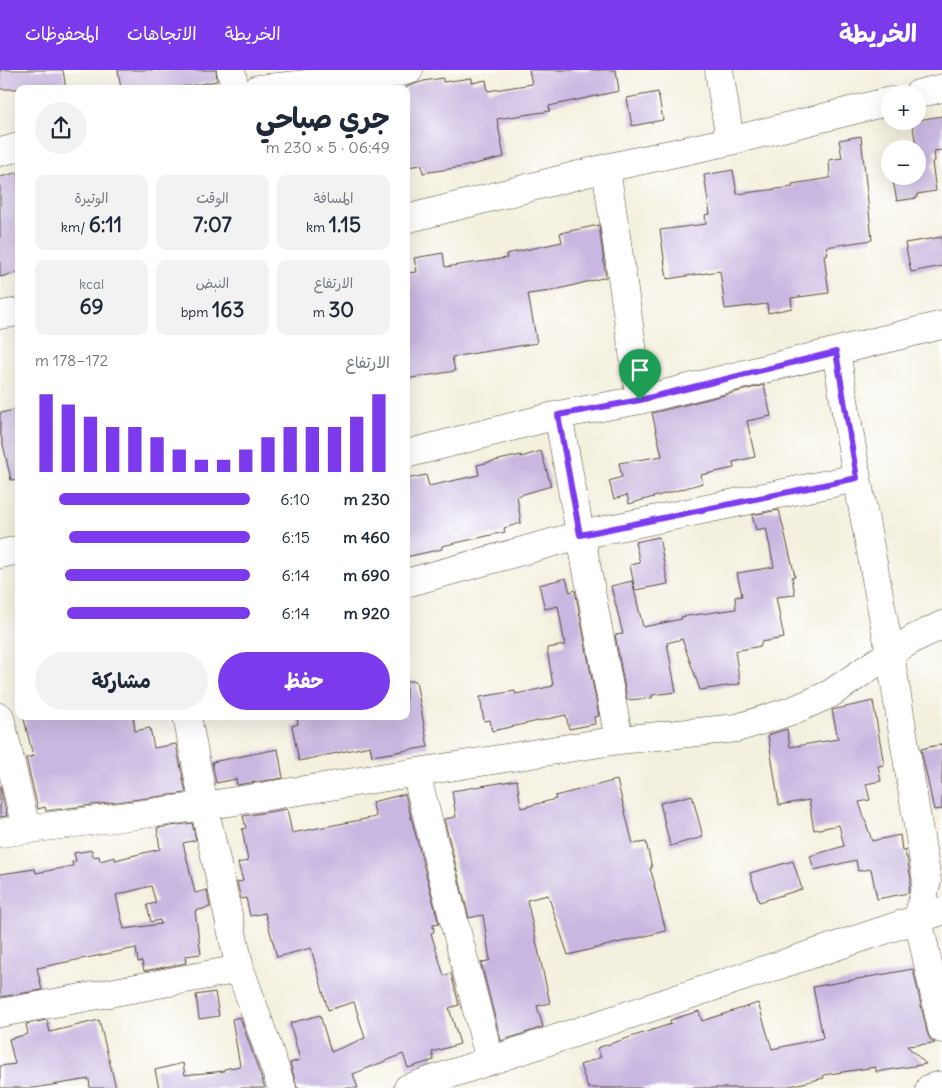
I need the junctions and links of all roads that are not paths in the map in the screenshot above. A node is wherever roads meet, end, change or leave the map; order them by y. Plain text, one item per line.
1 (231, 70) edge
2 (408, 70) edge
3 (719, 70) edge
4 (234, 85) edge
5 (297, 85) edge
6 (942, 88) edge
7 (926, 92) edge
8 (881, 103) edge
9 (730, 141) junction
10 (15, 148) edge
11 (0, 152) edge
12 (606, 168) junction
13 (410, 218) edge
14 (15, 313) edge
15 (0, 315) edge
16 (942, 325) edge
17 (836, 352) junction
18 (640, 400) junction
19 (558, 415) junction
20 (410, 453) edge
21 (857, 478) junction
22 (580, 535) junction
23 (15, 551) edge
24 (0, 554) edge
25 (410, 582) edge
26 (942, 625) edge
27 (890, 653) junction
28 (0, 717) edge
29 (188, 720) edge
30 (619, 740) junction
31 (416, 773) junction
32 (204, 806) junction
33 (13, 831) edge
34 (930, 915) edge
35 (240, 969) junction
36 (0, 1014) edge
37 (942, 1029) edge
38 (490, 1061) junction
39 (942, 1085) edge
40 (282, 1088) edge
41 (408, 1088) edge
42 (930, 1088) edge

1 - 4 street
2 - 5 street
3 - 9 street
6 - 7 street
8 - 9 street
9 - 12 street
10 - 11 street
12 - 13 street
12 - 18 street
14 - 15 street
16 - 17 street
17 - 18 street
17 - 21 street
18 - 19 street
19 - 20 street
19 - 22 street
21 - 22 street
21 - 27 street
22 - 25 street
22 - 30 street
23 - 24 street
26 - 27 street
27 - 30 street
27 - 34 street
28 - 33 street
29 - 32 street
30 - 31 street
31 - 32 street
31 - 38 street
32 - 33 street
32 - 35 street
34 - 37 street
34 - 38 street
35 - 36 street
35 - 40 street
38 - 41 street
39 - 42 street

